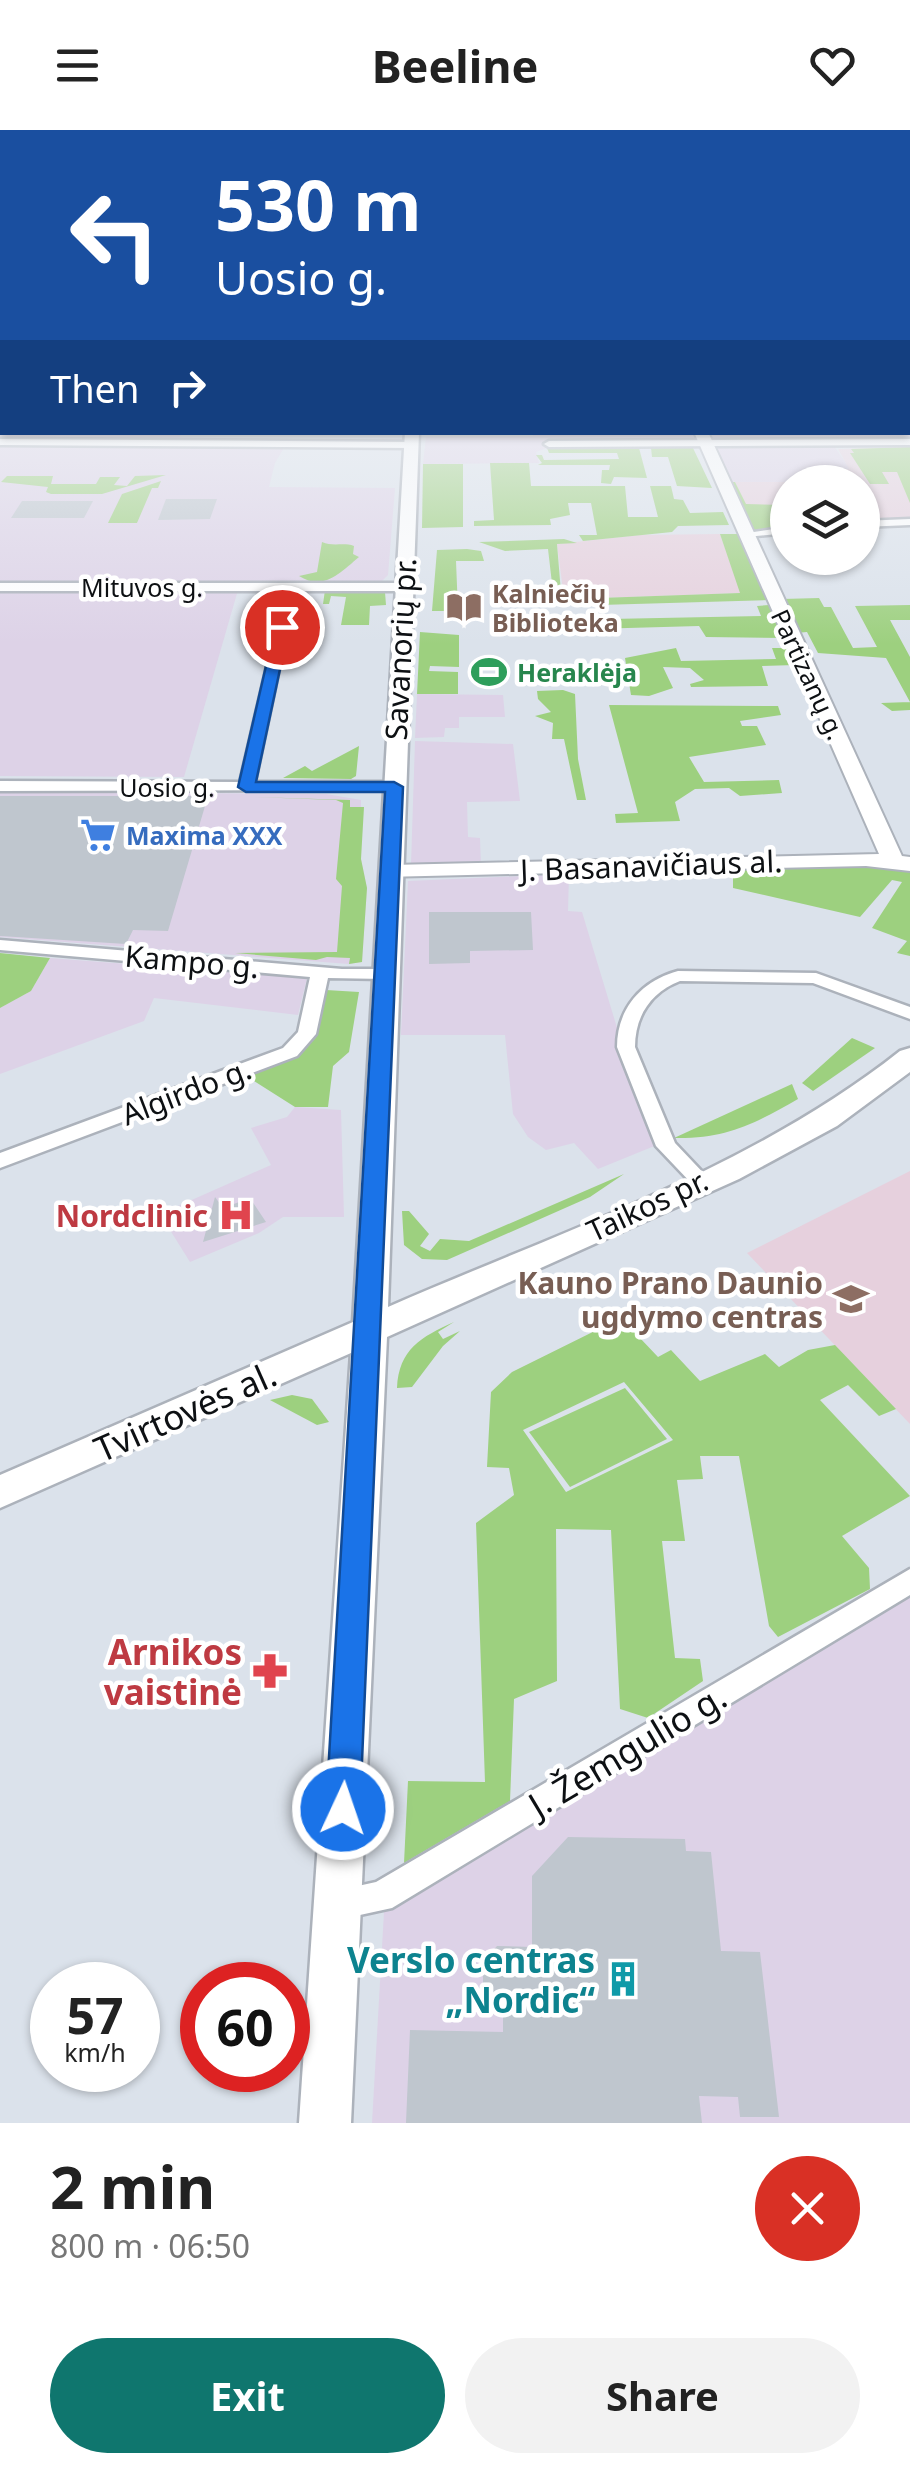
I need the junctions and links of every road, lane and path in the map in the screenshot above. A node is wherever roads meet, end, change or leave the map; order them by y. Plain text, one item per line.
1 (410, 458) edge
2 (713, 458) edge
3 (910, 522) edge
4 (880, 523) edge
5 (770, 532) edge
6 (746, 534) junction
7 (0, 587) edge
8 (404, 587) junction
9 (282, 627) dead end
10 (0, 786) edge
11 (246, 787) junction
12 (394, 787) junction
13 (902, 862) edge
14 (391, 872) junction
15 (0, 945) edge
16 (320, 972) junction
17 (385, 974) junction
18 (910, 1013) edge
19 (910, 1057) edge
20 (0, 1161) edge
21 (701, 1180) junction
22 (370, 1329) junction
23 (0, 1492) edge
24 (910, 1581) edge
25 (338, 1904) junction
26 (325, 2123) edge

1 - 8 main road, Savanorių pr.
2 - 6 street, Partizanų g.
3 - 4 street
5 - 6 street
6 - 13 street, Partizanų g.
7 - 8 street, Mituvos g.
8 - 12 main road, Savanorių pr.
9 - 11 street
10 - 11 street, Uosio g.
11 - 12 street, Uosio g.
12 - 14 main road, Savanorių pr.
13 - 14 street, J. Basanavičiaus al.
14 - 17 main road, Savanorių pr.
15 - 16 street, Kampo g.
16 - 17 street, Kampo g.
16 - 20 street, Algirdo g.
17 - 22 main road, Savanorių pr.
18 - 21 street
19 - 21 main road, Taikos pr.
21 - 22 main road, Taikos pr.
22 - 23 main road, Tvirtovės al.
22 - 25 main road, Savanorių pr.
24 - 25 street, J. Žemgulio g.
25 - 26 main road, Savanorių pr.

